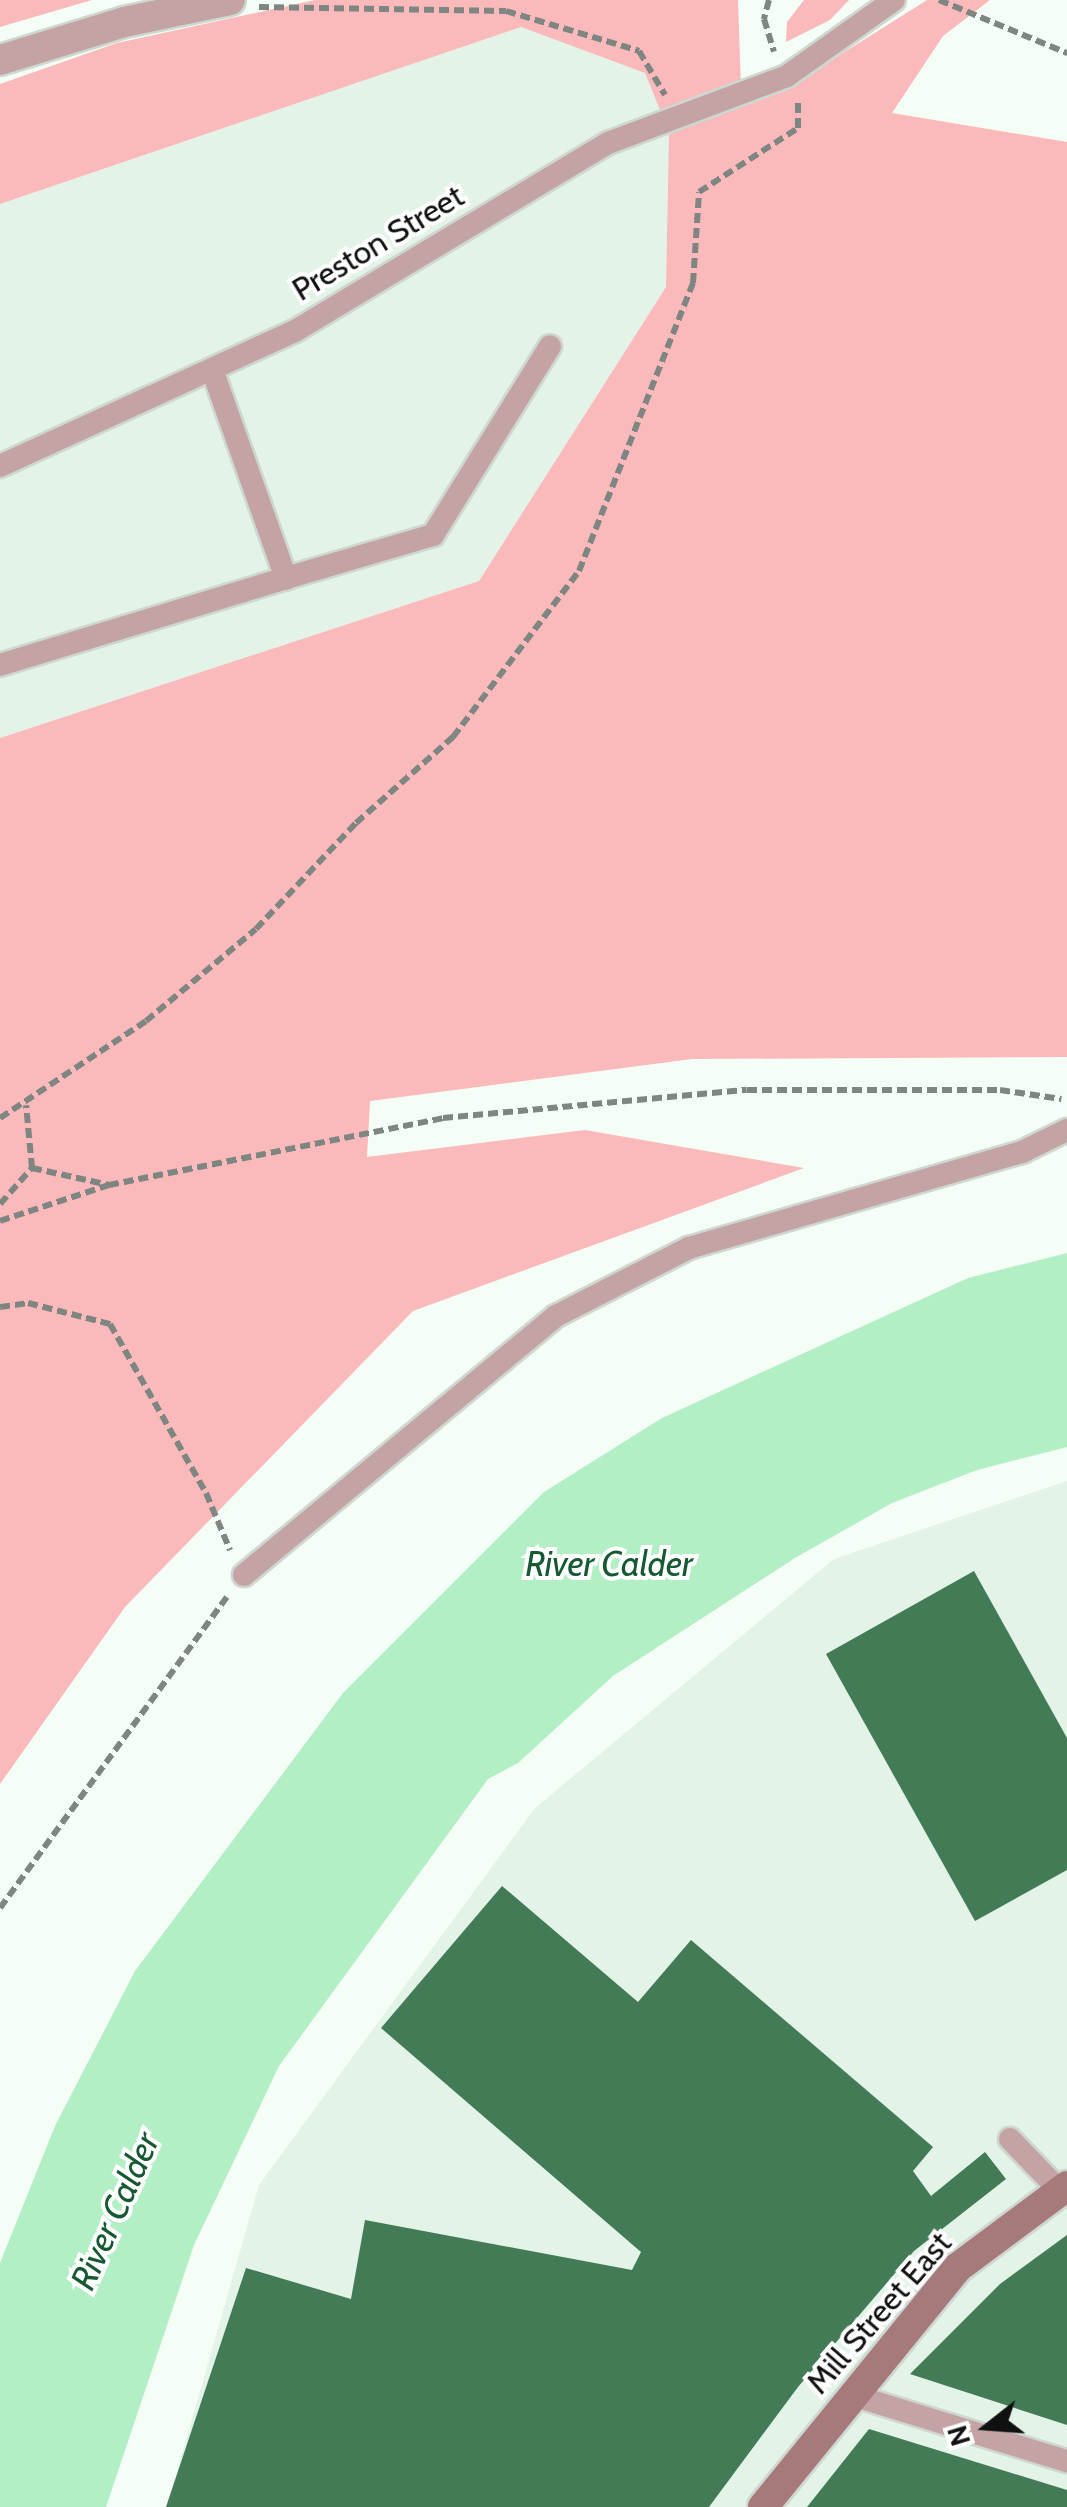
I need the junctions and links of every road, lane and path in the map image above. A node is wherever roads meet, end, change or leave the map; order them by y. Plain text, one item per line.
1 (769, 0) edge
2 (894, 0) edge
3 (939, 0) edge
4 (221, 2) edge
5 (1067, 52) edge
6 (0, 60) edge
7 (787, 76) junction
8 (657, 78) dead end
9 (550, 346) dead end
10 (213, 372) junction
11 (0, 466) edge
12 (286, 578) junction
13 (0, 665) edge
14 (1067, 1100) edge
15 (26, 1105) junction
16 (0, 1118) edge
17 (1067, 1130) edge
18 (32, 1168) junction
19 (109, 1184) junction
20 (0, 1204) edge
21 (0, 1220) edge
22 (0, 1308) edge
23 (244, 1575) junction
24 (0, 1908) edge
25 (1010, 2139) dead end
26 (1064, 2188) edge
27 (852, 2396) junction
28 (1067, 2461) edge
29 (763, 2507) edge

1 - 7 path
2 - 7 lane, Preston Street
3 - 5 path
4 - 6 street
4 - 8 path
7 - 10 lane, Preston Street
7 - 15 path
9 - 12 lane
10 - 11 lane, Preston Street
10 - 12 lane
12 - 13 lane
14 - 19 path
15 - 16 path
15 - 18 path
17 - 23 lane
18 - 19 path
18 - 20 path
19 - 21 path
22 - 23 path
23 - 24 path
25 - 26 lane
26 - 27 street, Mill Street East
27 - 28 lane
27 - 29 street, Mill Street East

